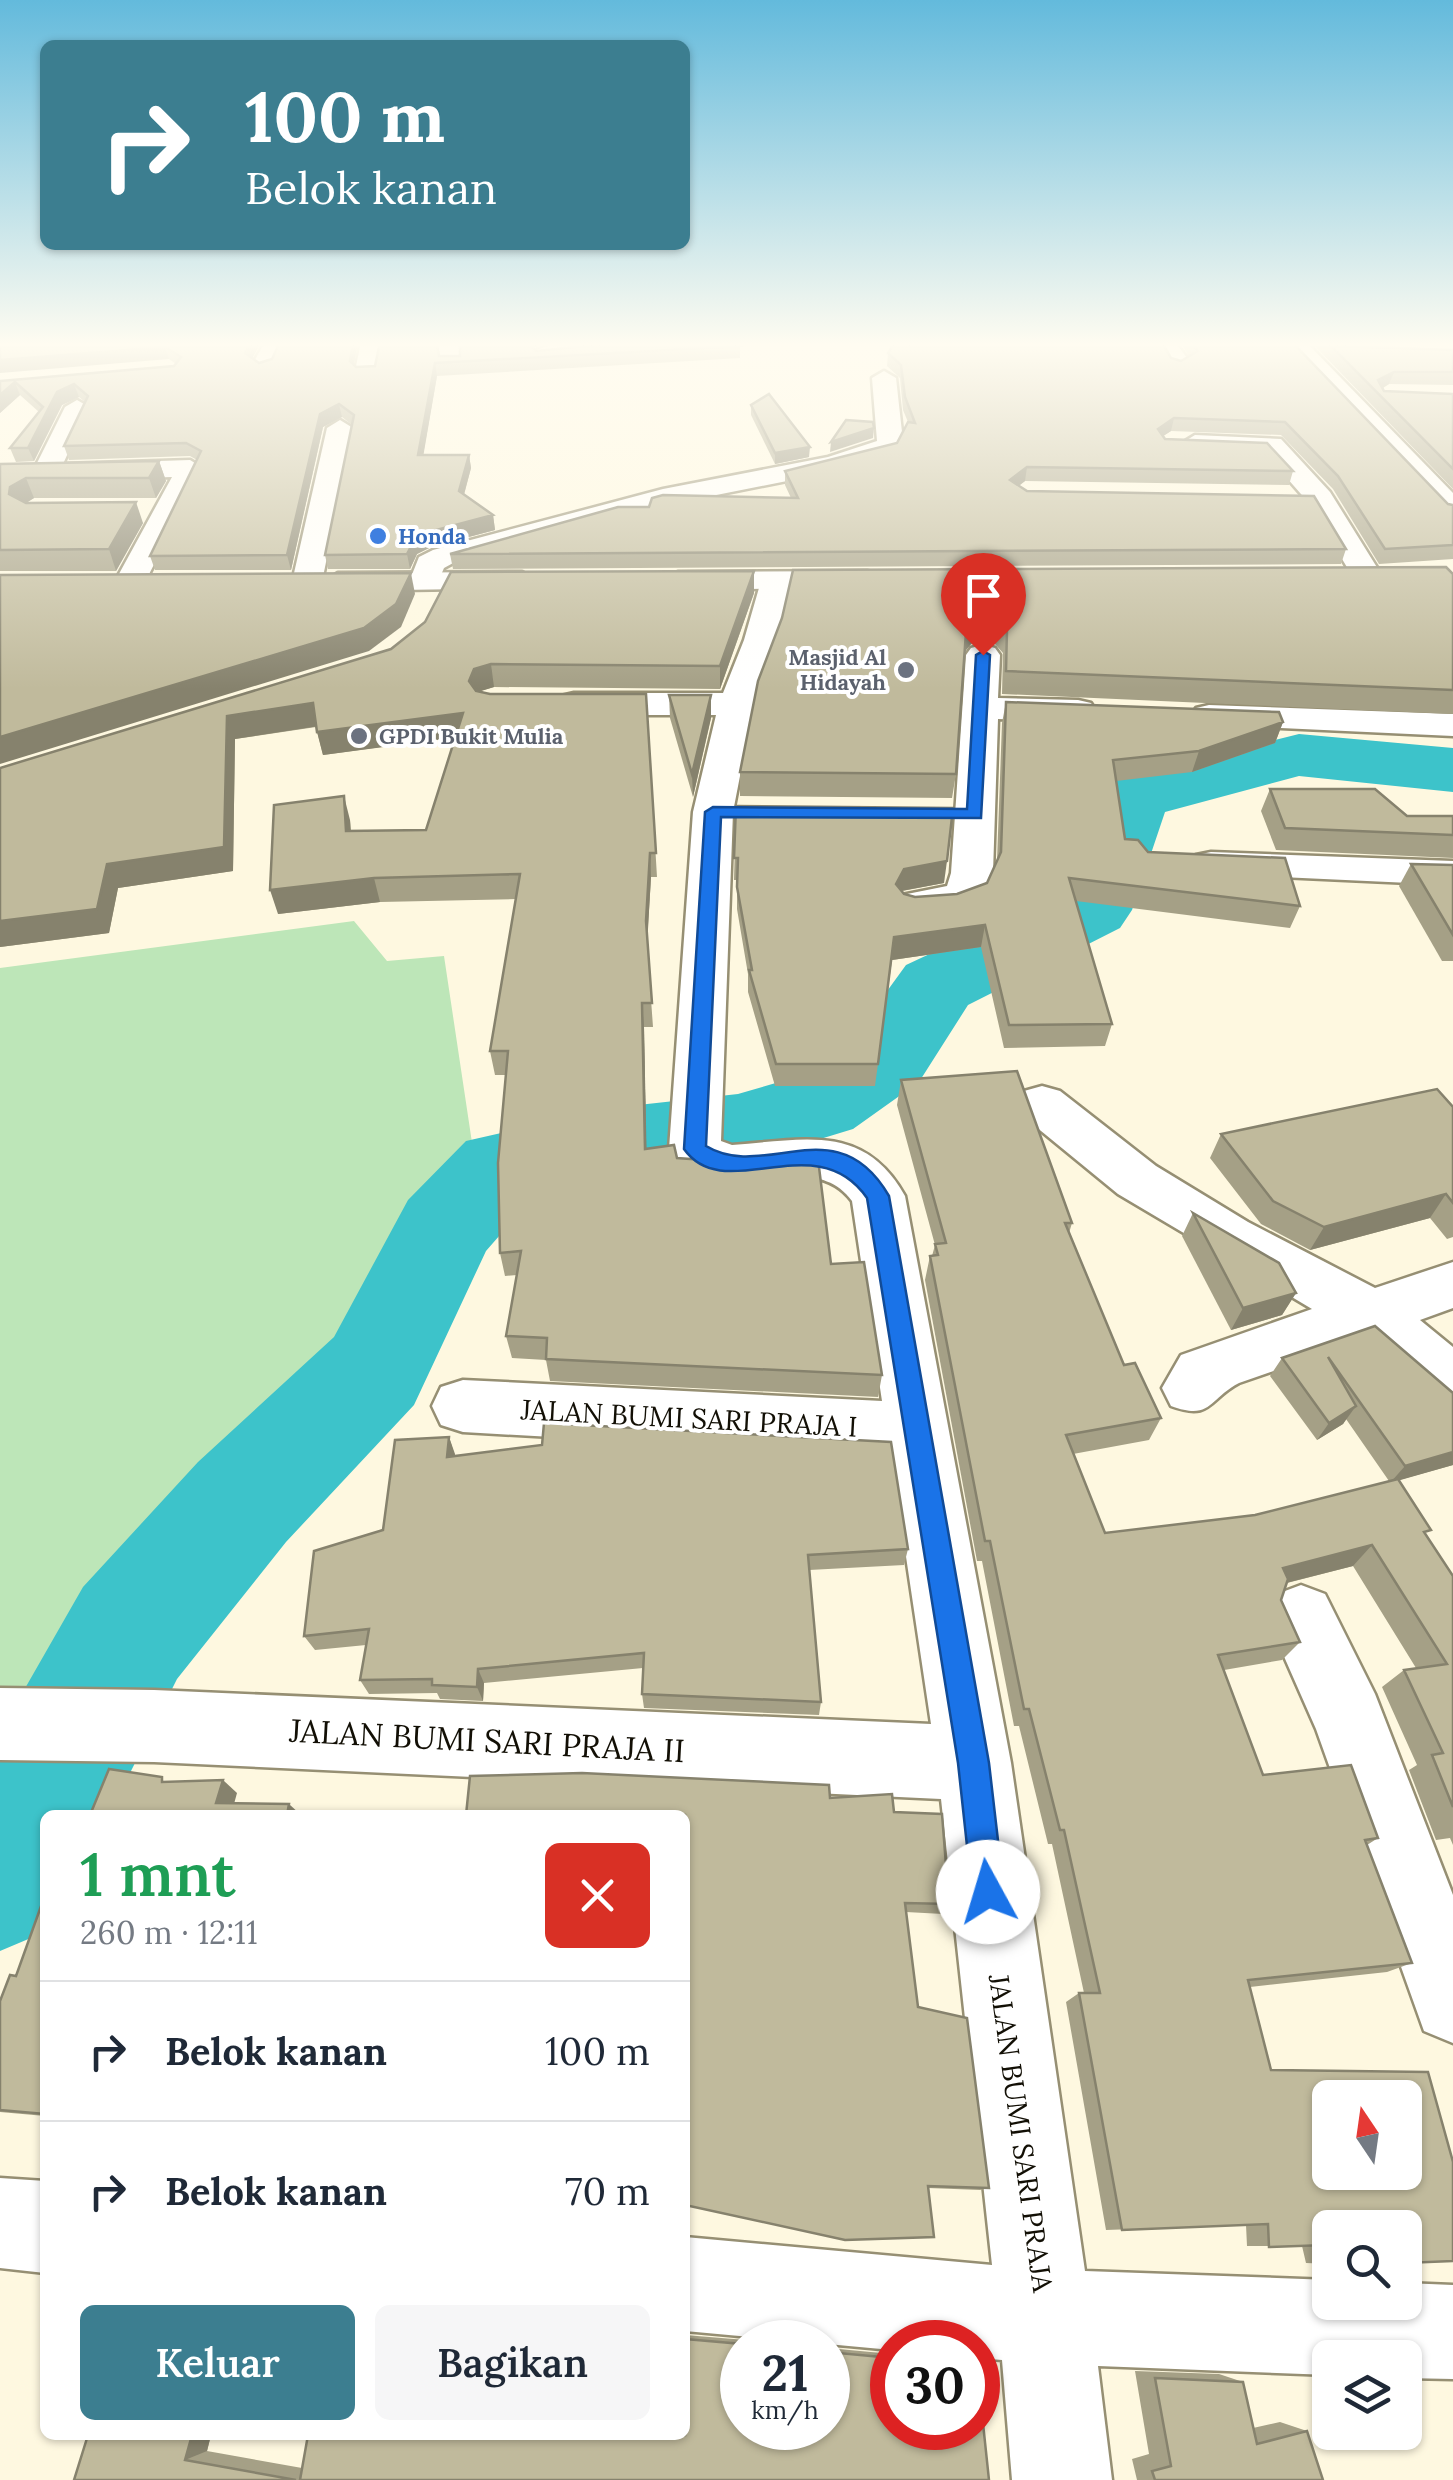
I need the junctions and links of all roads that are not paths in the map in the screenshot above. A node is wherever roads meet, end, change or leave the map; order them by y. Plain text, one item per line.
1 (52, 458) edge
2 (334, 458) edge
3 (853, 458) edge
4 (1284, 458) edge
5 (1404, 458) edge
6 (46, 472) junction
7 (0, 474) edge
8 (1280, 498) edge
9 (1320, 498) junction
10 (1453, 509) edge
11 (132, 510) edge
12 (172, 510) junction
13 (1402, 577) edge
14 (1328, 578) edge
15 (1368, 578) junction
16 (894, 580) edge
17 (558, 581) edge
18 (638, 581) edge
19 (776, 581) junction
20 (130, 582) junction
21 (170, 582) edge
22 (268, 582) edge
23 (307, 582) junction
24 (93, 583) edge
25 (431, 593) junction
26 (983, 655) dead end
27 (544, 703) edge
28 (736, 704) junction
29 (981, 708) junction
30 (1119, 713) edge
31 (1178, 715) edge
32 (1453, 725) edge
33 (1174, 862) edge
34 (1453, 874) edge
35 (918, 904) edge
36 (1042, 1104) dead end
37 (1427, 1294) edge
38 (1453, 1383) edge
39 (1192, 1388) dead end
40 (463, 1406) dead end
41 (915, 1430) junction
42 (1301, 1618) dead end
43 (29, 1725) edge
44 (974, 1763) junction
45 (1453, 2002) edge
46 (0, 2223) edge
47 (40, 2227) edge
48 (690, 2284) edge
49 (1045, 2316) junction
50 (1453, 2332) edge
51 (1062, 2480) edge

1 - 6 street
2 - 23 street
3 - 25 street
4 - 9 street
5 - 10 street
6 - 7 street
6 - 12 street
8 - 9 street
9 - 15 street
11 - 12 street
12 - 20 street
13 - 15 street
14 - 15 street
16 - 19 street
17 - 25 street
18 - 19 street
19 - 28 street, JALAN BUMI SARI PRAJA
20 - 21 street
20 - 24 street
22 - 23 street
23 - 25 street
26 - 29 street
27 - 28 street
28 - 41 street, JALAN BUMI SARI PRAJA
29 - 30 street
29 - 35 street
31 - 32 street
33 - 34 street
36 - 37 street
37 - 38 street
37 - 39 street
40 - 41 street, JALAN BUMI SARI PRAJA I
41 - 44 street, JALAN BUMI SARI PRAJA
42 - 45 street
43 - 44 street, JALAN BUMI SARI PRAJA II
44 - 49 street, JALAN BUMI SARI PRAJA
46 - 47 street
48 - 49 street
49 - 50 street
49 - 51 street, JALAN BUMI SARI PRAJA

